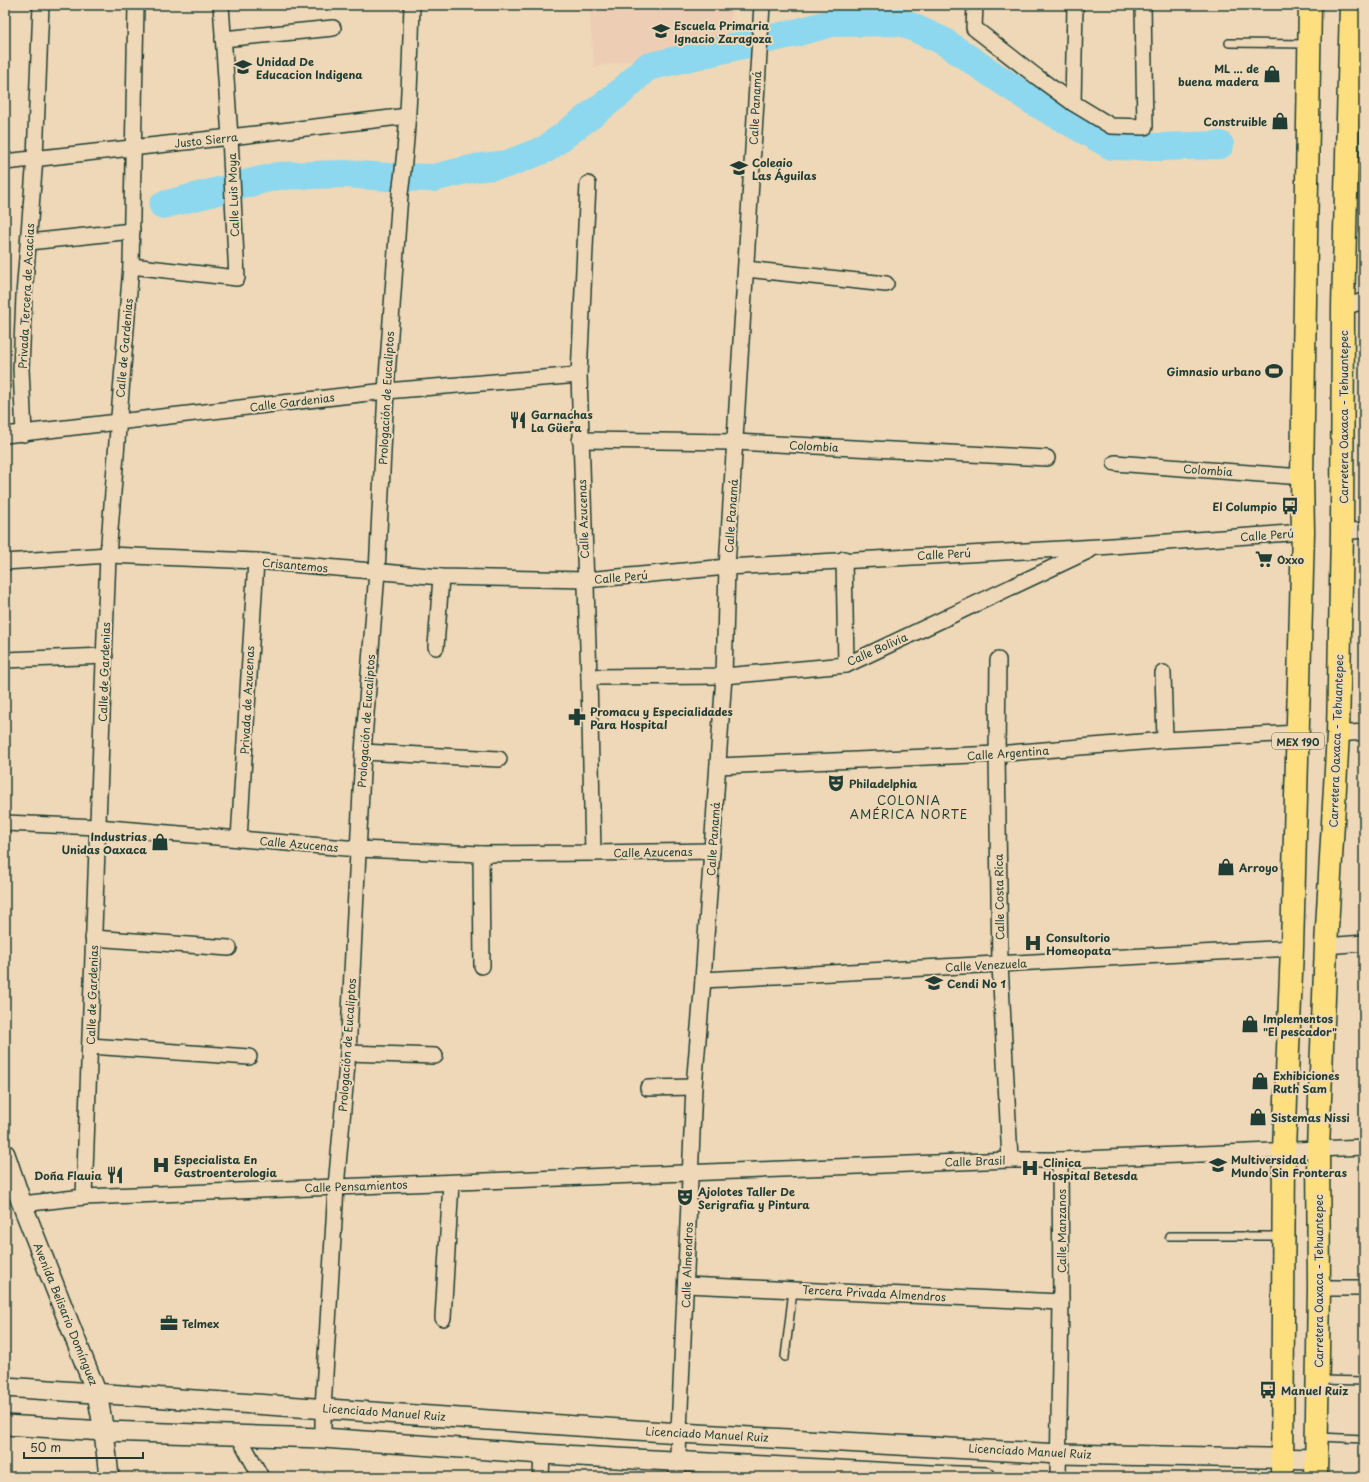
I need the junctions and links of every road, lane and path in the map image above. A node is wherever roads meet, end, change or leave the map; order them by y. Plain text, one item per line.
1 (41, 5) edge
2 (136, 5) edge
3 (221, 5) edge
4 (412, 5) edge
5 (762, 5) edge
6 (975, 5) edge
7 (1075, 5) edge
8 (1143, 5) edge
9 (1310, 5) edge
10 (1350, 5) edge
11 (333, 28) dead end
12 (223, 39) junction
13 (1228, 43) dead end
14 (1309, 44) junction
15 (1072, 103) junction
16 (408, 116) junction
17 (230, 138) junction
18 (134, 147) junction
19 (35, 158) junction
20 (5, 162) edge
21 (588, 184) dead end
22 (132, 231) junction
23 (29, 242) junction
24 (131, 266) junction
25 (746, 269) junction
26 (886, 284) dead end
27 (1364, 301) edge
28 (1343, 307) junction
29 (579, 375) junction
30 (386, 391) junction
31 (118, 423) junction
32 (24, 434) junction
33 (5, 435) edge
34 (580, 440) junction
35 (736, 442) junction
36 (1047, 458) dead end
37 (1115, 462) dead end
38 (1302, 476) junction
39 (1364, 530) edge
40 (1303, 532) junction
41 (1342, 532) junction
42 (1098, 547) junction
43 (108, 555) junction
44 (844, 559) junction
45 (256, 561) junction
46 (5, 562) edge
47 (727, 566) junction
48 (377, 572) junction
49 (441, 577) junction
50 (586, 580) junction
51 (436, 647) dead end
52 (105, 656) junction
53 (5, 660) edge
54 (998, 660) dead end
55 (846, 665) junction
56 (1163, 673) dead end
57 (724, 676) junction
58 (589, 677) junction
59 (1364, 732) edge
60 (1298, 733) junction
61 (1338, 734) junction
62 (1166, 740) junction
63 (363, 752) junction
64 (996, 754) junction
65 (499, 759) dead end
66 (718, 766) junction
67 (5, 823) edge
68 (97, 828) junction
69 (239, 839) junction
70 (358, 849) junction
71 (712, 850) junction
72 (593, 853) junction
73 (481, 854) junction
74 (93, 938) junction
75 (1364, 943) edge
76 (1326, 946) junction
77 (230, 948) dead end
78 (1292, 948) junction
79 (1000, 964) junction
80 (482, 966) dead end
81 (703, 980) junction
82 (90, 1046) junction
83 (348, 1053) junction
84 (435, 1056) dead end
85 (249, 1057) dead end
86 (694, 1087) junction
87 (648, 1088) dead end
88 (1364, 1147) edge
89 (1318, 1148) junction
90 (1284, 1150) junction
91 (5, 1154) edge
92 (1010, 1160) junction
93 (1060, 1160) junction
94 (690, 1173) junction
95 (451, 1183) junction
96 (336, 1187) junction
97 (84, 1197) junction
98 (22, 1204) junction
99 (1169, 1236) dead end
100 (1284, 1236) junction
101 (686, 1285) junction
102 (1318, 1288) junction
103 (1364, 1288) edge
104 (793, 1290) junction
105 (1061, 1302) junction
106 (443, 1318) dead end
107 (785, 1357) dead end
108 (1317, 1380) junction
109 (1364, 1381) edge
110 (5, 1387) edge
111 (98, 1394) junction
112 (323, 1408) junction
113 (5, 1425) edge
114 (104, 1431) junction
115 (680, 1432) junction
116 (238, 1435) junction
117 (1317, 1437) junction
118 (323, 1438) junction
119 (1364, 1439) edge
120 (542, 1454) junction
121 (1059, 1454) junction
122 (1282, 1467) edge
123 (1317, 1468) edge
124 (678, 1469) edge
125 (930, 1476) edge
126 (109, 1477) edge
127 (261, 1477) edge
128 (541, 1477) edge
129 (986, 1477) edge
130 (1058, 1477) edge

1 - 19 street, Privada Tercera de Acacias
2 - 18 street, Calle de Gardenias
3 - 12 street, Calle Luis Moya
4 - 16 street, Prologación de Eucaliptos
5 - 25 street, Calle Panamá
6 - 15 street
7 - 15 street
8 - 15 street
9 - 14 main road, MEX 190
10 - 28 main road, Carretera Oaxaca - Tehuantepec / MEX 190
11 - 12 street
12 - 17 street, Calle Luis Moya
13 - 14 lane
14 - 38 main road, MEX 190
16 - 17 street, Justo Sierra
16 - 30 street, Prologación de Eucaliptos
17 - 18 street, Justo Sierra
17 - 24 street, Calle Luis Moya
18 - 19 street, Justo Sierra
18 - 22 street, Calle de Gardenias
19 - 20 street, Justo Sierra
19 - 23 street, Privada Tercera de Acacias
21 - 29 street, Calle Azucenas
22 - 23 street
22 - 24 street, Calle de Gardenias
23 - 32 street, Privada Tercera de Acacias
24 - 31 street, Calle de Gardenias
25 - 26 street
25 - 35 street, Calle Panamá
27 - 28 street
28 - 41 main road, Carretera Oaxaca - Tehuantepec / MEX 190
29 - 30 street, Calle Gardenias
29 - 34 street, Calle Azucenas
30 - 31 street, Calle Gardenias
30 - 48 street, Prologación de Eucaliptos
31 - 32 street, Calle Gardenias
31 - 43 street, Calle de Gardenias
32 - 33 street, Calle Gardenias
34 - 35 street, Colombia
34 - 50 street, Calle Azucenas
35 - 36 street, Colombia
35 - 47 street, Calle Panamá
37 - 38 street, Colombia
38 - 40 main road, MEX 190
39 - 41 street
40 - 42 street, Calle Perú
40 - 60 main road, MEX 190
41 - 61 main road, Carretera Oaxaca - Tehuantepec / MEX 190
42 - 44 street, Calle Perú
42 - 55 street, Calle Bolivia
43 - 45 street, Crisantemos
43 - 46 street, Crisantemos
43 - 52 street, Calle de Gardenias
44 - 47 street, Calle Perú
44 - 55 street
45 - 48 street, Crisantemos
45 - 69 street, Privada de Azucenas
47 - 50 street, Calle Perú
47 - 57 street, Calle Panamá
48 - 49 street, Crisantemos
48 - 63 street, Prologación de Eucaliptos
49 - 50 street, Crisantemos
49 - 51 street
50 - 58 street, Calle Azucenas
52 - 53 street
52 - 68 street, Calle de Gardenias
54 - 64 street, Calle Costa Rica
55 - 57 street, Calle Bolivia
56 - 62 street
57 - 58 street, Calle Bolivia
57 - 66 street, Calle Panamá
58 - 72 street, Calle Azucenas
59 - 61 street
60 - 62 street, Calle Argentina
60 - 78 main road, MEX 190
61 - 76 main road, Carretera Oaxaca - Tehuantepec / MEX 190
62 - 64 street, Calle Argentina
63 - 65 street
63 - 70 street, Prologación de Eucaliptos
64 - 66 street, Calle Argentina
64 - 79 street, Calle Costa Rica
66 - 71 street, Calle Panamá
67 - 68 street, Calle Azucenas
68 - 69 street, Calle Azucenas
68 - 74 street, Calle de Gardenias
69 - 70 street, Calle Azucenas
70 - 73 street, Calle Azucenas
70 - 83 street, Prologación de Eucaliptos
71 - 72 street, Calle Azucenas
71 - 81 street, Calle Panamá
72 - 73 street, Calle Azucenas
73 - 80 street
74 - 77 street
74 - 82 street, Calle de Gardenias
75 - 76 street
76 - 89 main road, Carretera Oaxaca - Tehuantepec / MEX 190
78 - 79 street, Calle Venezuela
78 - 90 main road, MEX 190
79 - 81 street, Calle Venezuela
79 - 92 street, Calle Costa Rica
81 - 86 street, Calle Almendros
82 - 85 street
82 - 97 street, Calle de Gardenias
83 - 84 street
83 - 96 street, Prologación de Eucaliptos
86 - 87 street
86 - 94 street, Calle Almendros
88 - 89 street
89 - 90 street, Calle Brasil
89 - 102 main road, Carretera Oaxaca - Tehuantepec / MEX 190
90 - 93 street, Calle Brasil
90 - 100 main road, MEX 190
91 - 98 street, Avenida Belisario Domínguez
92 - 93 street, Calle Brasil
92 - 94 street, Calle Brasil
93 - 105 street, Calle Manzanos
94 - 95 street, Calle Pensamientos
94 - 101 street, Calle Almendros
95 - 96 street, Calle Pensamientos
95 - 106 street
96 - 97 street, Calle Pensamientos
96 - 112 street, Prologación de Eucaliptos
97 - 98 street, Calle Pensamientos
98 - 111 street, Avenida Belisario Domínguez
99 - 100 lane
100 - 122 main road, MEX 190
101 - 104 street, Tercera Privada Almendros
101 - 115 street, Calle Almendros
102 - 103 street
102 - 108 main road, Carretera Oaxaca - Tehuantepec / MEX 190
104 - 105 street, Tercera Privada Almendros
104 - 107 lane
105 - 121 street, Calle Manzanos
108 - 109 lane
108 - 117 main road, Carretera Oaxaca - Tehuantepec / MEX 190
110 - 111 street, Licenciado Manuel Ruiz
111 - 112 street, Licenciado Manuel Ruiz
111 - 114 street, Avenida Belisario Domínguez
112 - 115 street, Licenciado Manuel Ruiz
112 - 118 street, Prologación de Eucaliptos
113 - 114 street
114 - 116 street
114 - 126 street, Avenida Belisario Domínguez
115 - 121 street, Licenciado Manuel Ruiz
115 - 124 street, Calle Almendros
116 - 118 street
116 - 127 street
117 - 119 lane
117 - 123 main road, Carretera Oaxaca - Tehuantepec / MEX 190
118 - 120 street
120 - 124 street
120 - 128 street
121 - 122 street, Licenciado Manuel Ruiz
121 - 130 street, Calle Manzanos
122 - 123 street, Licenciado Manuel Ruiz
124 - 125 street
125 - 129 street

